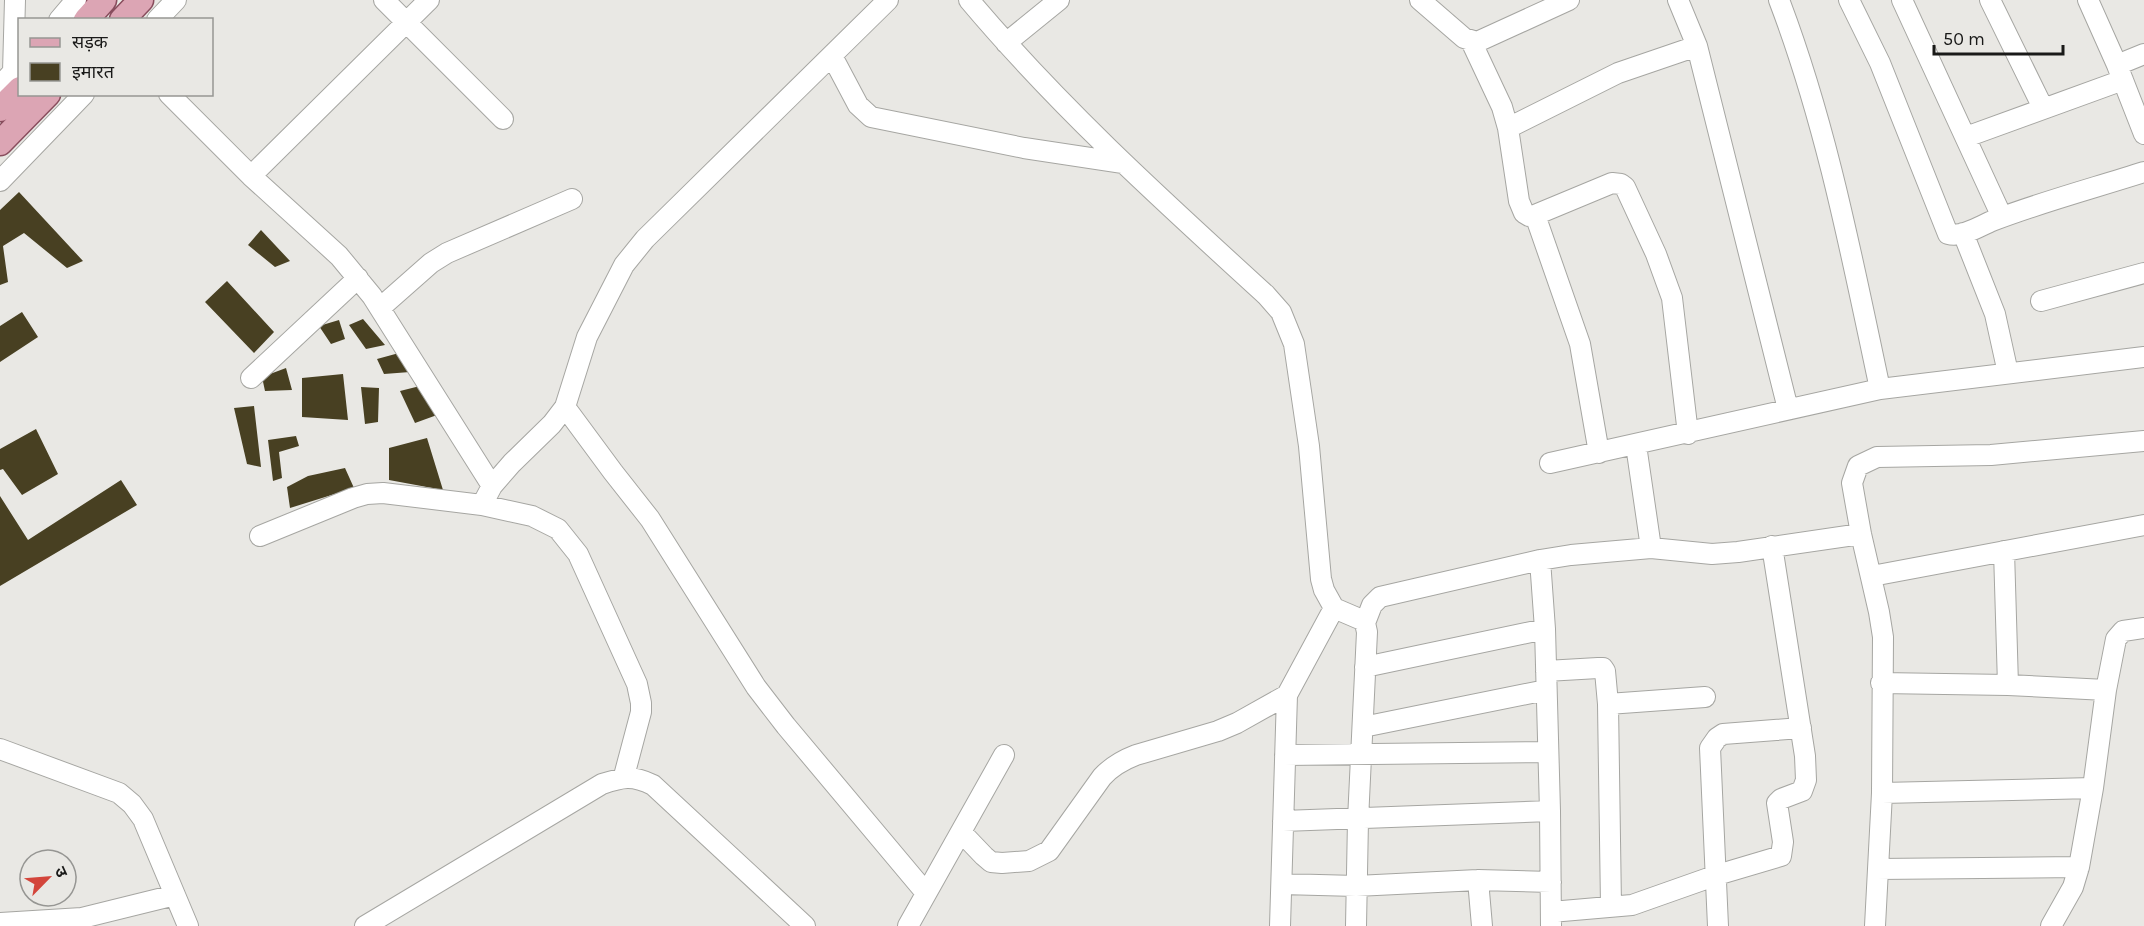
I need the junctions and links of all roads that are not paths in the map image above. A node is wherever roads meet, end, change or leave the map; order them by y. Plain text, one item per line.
1 (15, 0) edge
2 (76, 0) edge
3 (104, 0) edge
4 (141, 0) edge
5 (176, 0) edge
6 (384, 0) edge
7 (429, 0) edge
8 (888, 0) edge
9 (969, 0) edge
10 (1059, 0) edge
11 (1420, 0) edge
12 (1569, 0) edge
13 (1678, 0) edge
14 (1779, 0) edge
15 (1848, 0) edge
16 (1902, 0) edge
17 (1990, 0) edge
18 (2088, 0) edge
19 (61, 18) edge
20 (88, 18) edge
21 (124, 18) edge
22 (159, 18) edge
23 (406, 22) junction
24 (1471, 41) junction
25 (1006, 43) junction
26 (1697, 46) junction
27 (2144, 54) edge
28 (832, 56) junction
29 (2120, 72) junction
30 (13, 78) edge
31 (46, 96) edge
32 (82, 96) edge
33 (171, 96) edge
34 (2043, 108) junction
35 (0, 109) edge
36 (503, 118) dead end
37 (1508, 128) junction
38 (2144, 134) edge
39 (1965, 137) junction
40 (0, 143) edge
41 (1123, 164) junction
42 (2144, 172) edge
43 (251, 176) junction
44 (0, 181) edge
45 (572, 199) dead end
46 (1535, 215) junction
47 (2002, 217) junction
48 (1963, 233) junction
49 (2144, 273) edge
50 (358, 278) junction
51 (2041, 302) dead end
52 (380, 308) junction
53 (2144, 357) edge
54 (2008, 373) junction
55 (251, 378) dead end
56 (1880, 389) junction
57 (565, 407) junction
58 (1788, 409) junction
59 (1688, 434) junction
60 (2144, 441) edge
61 (1636, 445) junction
62 (1599, 453) junction
63 (1550, 464) dead end
64 (492, 486) junction
65 (482, 505) junction
66 (2144, 525) edge
67 (1861, 534) junction
68 (260, 536) dead end
69 (1772, 546) junction
70 (1651, 548) junction
71 (2004, 551) junction
72 (1540, 560) junction
73 (1872, 576) junction
74 (1334, 608) junction
75 (1365, 623) junction
76 (2144, 628) edge
77 (1545, 629) junction
78 (1365, 667) junction
79 (1546, 680) junction
80 (1881, 683) junction
81 (2008, 685) junction
82 (2106, 690) junction
83 (1287, 695) junction
84 (1705, 697) dead end
85 (1608, 704) junction
86 (1363, 727) junction
87 (1801, 728) junction
88 (0, 749) edge
89 (1548, 752) junction
90 (1286, 754) junction
91 (1362, 754) junction
92 (1004, 755) dead end
93 (624, 776) junction
94 (2093, 788) junction
95 (1882, 793) junction
96 (1550, 811) junction
97 (1358, 819) junction
98 (1283, 821) junction
99 (962, 832) junction
100 (2079, 867) junction
101 (1878, 869) junction
102 (1717, 875) junction
103 (1478, 880) junction
104 (1551, 882) junction
105 (1281, 884) junction
106 (1356, 886) junction
107 (926, 893) junction
108 (175, 895) junction
109 (1611, 906) junction
110 (1551, 919) edge
111 (0, 923) edge
112 (188, 926) edge
113 (365, 926) edge
114 (805, 926) edge
115 (908, 926) edge
116 (1280, 926) edge
117 (1356, 926) edge
118 (1482, 926) edge
119 (1718, 926) edge
120 (1875, 926) edge
121 (2050, 926) edge

1 - 30 street
2 - 19 street
3 - 20 main road
4 - 21 main road
5 - 22 street
6 - 23 street
7 - 23 street
8 - 28 street
9 - 25 street
10 - 25 street
11 - 24 street
12 - 24 street
13 - 26 street
14 - 56 street
15 - 48 street
16 - 39 street
17 - 34 street
18 - 29 street
23 - 36 street
23 - 43 street
24 - 37 street
25 - 41 street
26 - 37 street
26 - 58 street
27 - 29 street
28 - 41 street
28 - 57 street
29 - 34 street
29 - 38 street
30 - 35 main road
31 - 40 main road
32 - 44 street
33 - 43 street
34 - 39 street
37 - 46 street
39 - 47 street
41 - 74 street
42 - 47 street
43 - 50 street
45 - 52 street
46 - 59 street
46 - 62 street
47 - 48 street
48 - 54 street
49 - 51 street
50 - 52 street
50 - 55 street
52 - 64 street
53 - 54 street
54 - 56 street
56 - 58 street
57 - 64 street
57 - 107 street
58 - 59 street
59 - 61 street
60 - 67 street
61 - 62 street
61 - 70 street
62 - 63 street
64 - 65 street
65 - 68 street
65 - 93 street
66 - 71 street
67 - 69 street
67 - 73 street
69 - 70 street
69 - 87 street
70 - 72 street
71 - 73 street
71 - 81 street
72 - 75 street
72 - 77 street
73 - 80 street
74 - 75 street
74 - 83 street
75 - 78 street
76 - 82 street
77 - 78 street
77 - 79 street
78 - 86 street
79 - 85 street
79 - 86 street
79 - 89 street
80 - 81 street
80 - 95 street
81 - 82 street
82 - 94 street
83 - 90 street
83 - 99 street
84 - 85 street
85 - 109 street
86 - 91 street
87 - 102 street
87 - 102 street
88 - 108 street
89 - 91 street
89 - 96 street
90 - 91 street
90 - 98 street
91 - 97 street
92 - 99 street
93 - 113 street
93 - 114 street
94 - 95 street
94 - 100 street
95 - 101 street
96 - 97 street
96 - 104 street
97 - 98 street
97 - 106 street
98 - 105 street
99 - 107 street
100 - 101 street
100 - 121 street
101 - 120 street
102 - 109 street
102 - 119 street
103 - 104 street
103 - 106 street
103 - 118 street
104 - 110 street
105 - 106 street
105 - 116 street
106 - 117 street
107 - 115 street
108 - 111 street
108 - 112 street
109 - 110 street

